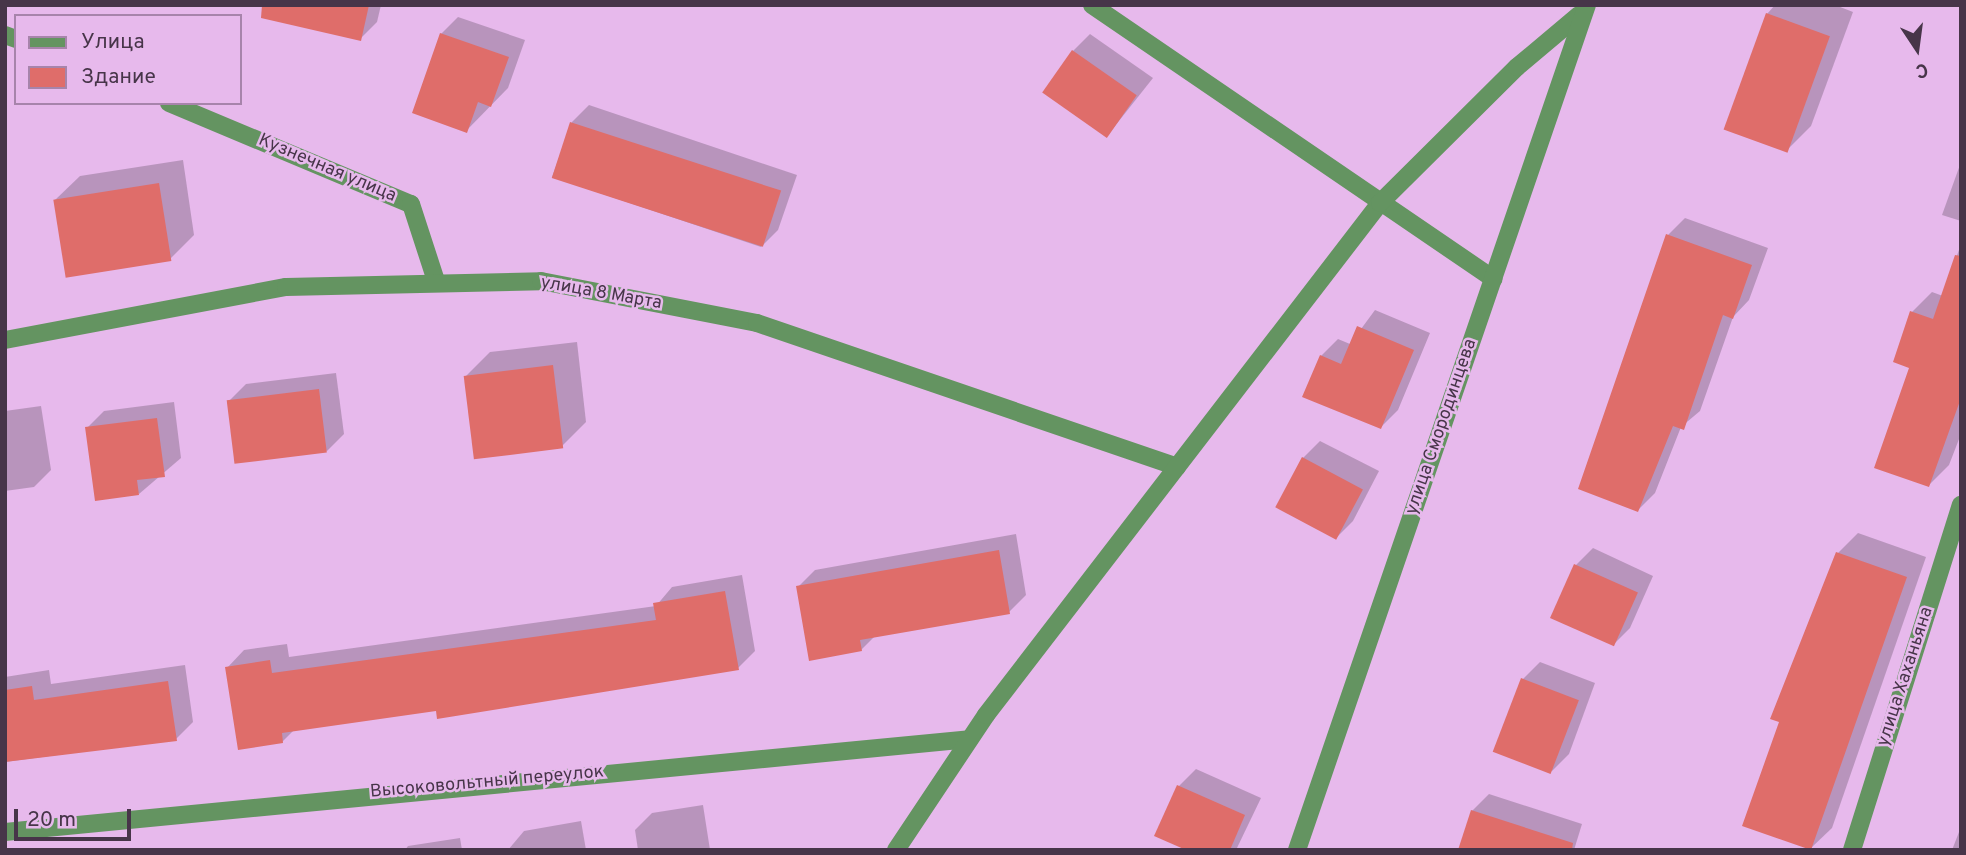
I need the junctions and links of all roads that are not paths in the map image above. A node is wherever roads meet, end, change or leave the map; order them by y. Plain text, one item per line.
1 (1092, 5) edge
2 (1583, 10) edge
3 (174, 105) edge
4 (1380, 203) junction
5 (1493, 279) junction
6 (436, 281) junction
7 (5, 340) edge
8 (1177, 467) junction
9 (1961, 505) edge
10 (970, 739) junction
11 (5, 832) edge
12 (896, 850) edge
13 (1297, 850) edge
14 (1852, 850) edge

1 - 4 street
2 - 4 street
2 - 5 street, улица Смородинцева
3 - 6 street, Кузнечная улица
4 - 5 street
4 - 8 street
5 - 13 street, улица Смородинцева
6 - 7 street, улица 8 Марта
6 - 8 street, улица 8 Марта
8 - 10 street
9 - 14 street, улица Хаханьяна
10 - 11 street, Высоковольтный переулок
10 - 12 street

